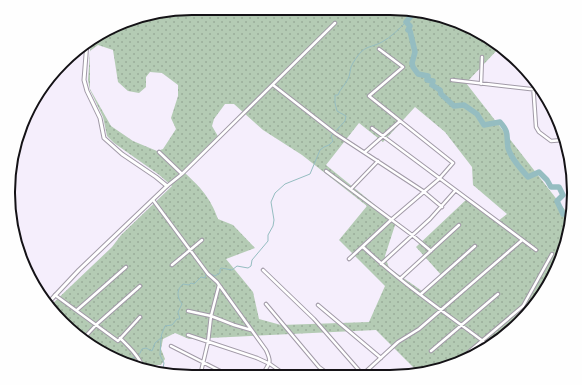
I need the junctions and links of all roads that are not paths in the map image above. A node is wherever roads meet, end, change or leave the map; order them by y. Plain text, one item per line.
1 (335, 23) dead end
2 (379, 49) dead end
3 (86, 50) edge
4 (482, 57) dead end
5 (452, 80) dead end
6 (481, 84) junction
7 (273, 85) junction
8 (533, 90) joint
9 (400, 121) junction
10 (372, 128) dead end
11 (383, 136) junction
12 (559, 140) edge
13 (159, 152) dead end
14 (365, 152) junction
15 (378, 161) junction
16 (326, 171) dead end
17 (182, 174) junction
18 (439, 178) junction
19 (167, 186) junction
20 (351, 189) junction
21 (423, 191) junction
22 (455, 191) junction
23 (153, 200) junction
24 (442, 207) junction
25 (391, 220) junction
26 (459, 225) dead end
27 (412, 235) junction
28 (202, 240) dead end
29 (521, 240) junction
30 (363, 246) junction
31 (475, 246) dead end
32 (190, 250) junction
33 (536, 250) dead end
34 (431, 251) junction
35 (552, 254) dead end
36 (349, 259) dead end
37 (381, 264) junction
38 (172, 265) dead end
39 (126, 267) dead end
40 (263, 270) dead end
41 (400, 279) junction
42 (219, 285) junction
43 (140, 286) dead end
44 (421, 294) junction
45 (498, 294) dead end
46 (55, 295) junction
47 (51, 300) edge
48 (266, 304) dead end
49 (318, 305) dead end
50 (441, 309) junction
51 (77, 310) junction
52 (188, 311) dead end
53 (211, 316) junction
54 (140, 317) dead end
55 (97, 324) junction
56 (462, 325) junction
57 (252, 330) junction
58 (87, 335) edge
59 (188, 335) dead end
60 (120, 338) junction
61 (482, 340) junction
62 (208, 342) junction
63 (485, 342) edge
64 (171, 346) dead end
65 (431, 351) dead end
66 (469, 351) edge
67 (380, 358) junction
68 (141, 362) edge
69 (203, 362) junction
70 (270, 364) junction
71 (201, 370) edge
72 (218, 370) edge
73 (266, 370) edge
74 (278, 370) edge
75 (322, 370) edge
76 (358, 370) edge
77 (369, 370) edge

1 - 7 street
2 - 9 street
3 - 19 street
4 - 6 street
5 - 6 street
6 - 8 street
7 - 14 street
7 - 17 street
8 - 12 street
9 - 11 street
9 - 18 street
10 - 11 street
11 - 14 street
11 - 18 street
13 - 17 street
14 - 15 street
15 - 20 street
15 - 21 street
16 - 20 street
17 - 19 street
18 - 21 street
18 - 22 street
19 - 23 street
20 - 25 street
21 - 24 street
21 - 25 street
22 - 24 street
22 - 29 street
23 - 32 street
23 - 46 street
24 - 27 street
25 - 27 street
25 - 30 street
26 - 34 street
27 - 34 street
27 - 37 street
28 - 32 street
29 - 33 street
29 - 50 street
30 - 36 street
30 - 37 street
31 - 44 street
32 - 38 street
32 - 42 street
34 - 41 street
35 - 61 street
37 - 41 street
39 - 51 street
40 - 76 street
41 - 44 street
42 - 53 street
42 - 57 street
43 - 55 street
44 - 50 street
45 - 56 street
46 - 47 street
46 - 51 street
48 - 75 street
49 - 67 street
50 - 56 street
50 - 67 street
51 - 55 street
52 - 53 street
53 - 57 street
53 - 62 street
54 - 60 street
55 - 58 street
55 - 60 street
56 - 61 street
56 - 65 street
57 - 70 street
59 - 62 street
60 - 68 street
61 - 63 street
61 - 66 street
62 - 69 street
62 - 70 street
64 - 69 street
67 - 77 street
69 - 71 street
69 - 72 street
70 - 73 street
70 - 74 street

